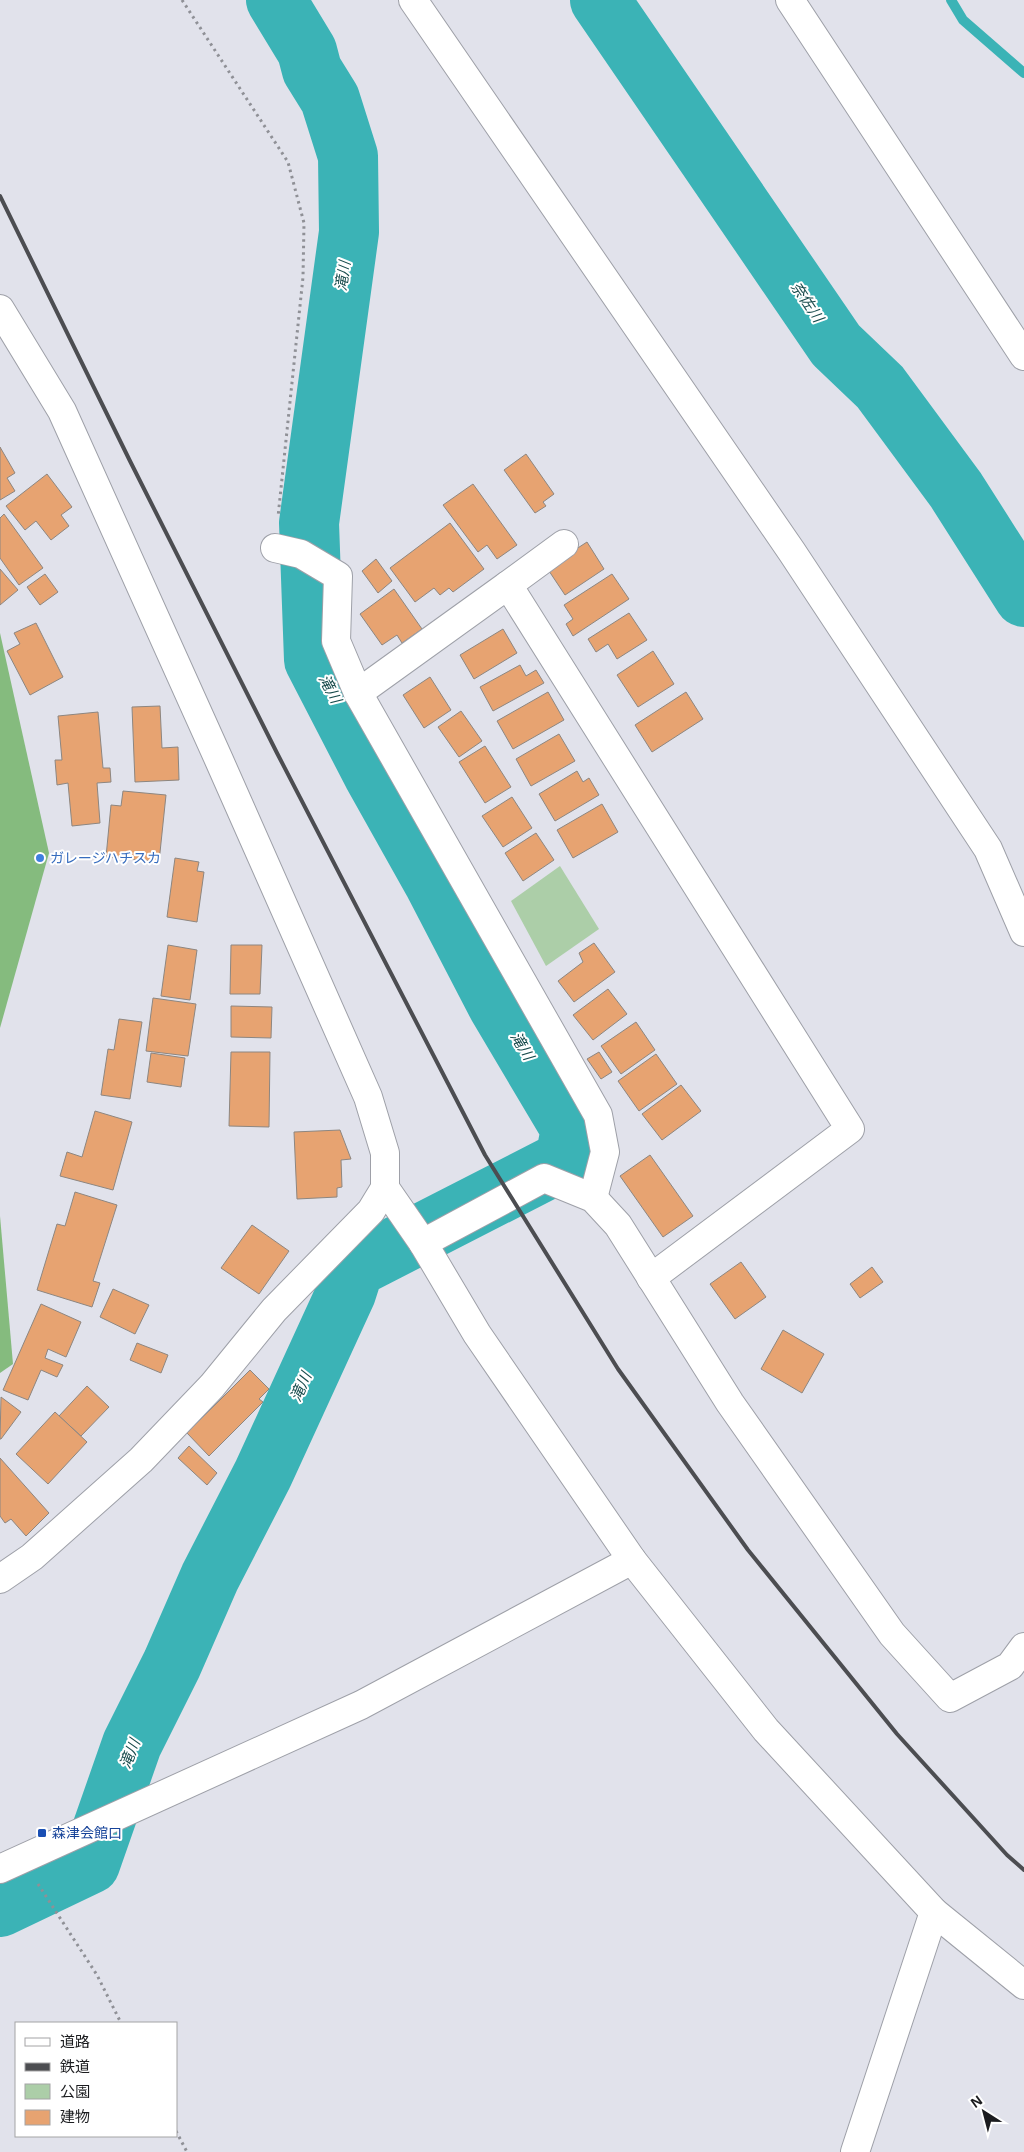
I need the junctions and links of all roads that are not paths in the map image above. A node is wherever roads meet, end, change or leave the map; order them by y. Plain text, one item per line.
1 (413, 0) edge
2 (790, 0) edge
3 (0, 309) edge
4 (1024, 356) edge
5 (564, 544) dead end
6 (274, 548) road end
7 (508, 585) junction
8 (358, 693) junction
9 (1024, 932) edge
10 (385, 1188) junction
11 (593, 1198) junction
12 (423, 1243) junction
13 (651, 1278) junction
14 (632, 1560) junction
15 (0, 1579) edge
16 (1024, 1647) edge
17 (11, 1864) edge
18 (934, 1912) junction
19 (1018, 1979) edge
20 (855, 2152) edge

1 - 9 street
2 - 4 street
3 - 10 street
5 - 7 street
6 - 8 street
7 - 8 street
7 - 13 street
8 - 11 street
10 - 12 street
10 - 15 street
11 - 12 street
11 - 13 street
12 - 14 street
13 - 16 street
14 - 17 street
14 - 18 street
18 - 19 street
18 - 20 street

